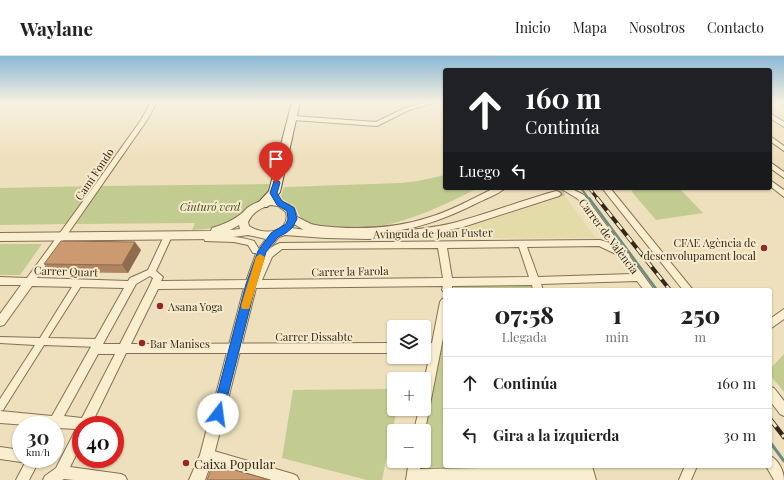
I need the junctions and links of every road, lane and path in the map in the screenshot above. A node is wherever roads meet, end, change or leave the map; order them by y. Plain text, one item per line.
1 (142, 122) edge
2 (291, 122) edge
3 (346, 122) edge
4 (381, 122) edge
5 (772, 139) edge
6 (784, 148) edge
7 (772, 166) edge
8 (784, 176) edge
9 (772, 184) edge
10 (497, 190) edge
11 (608, 190) edge
12 (560, 191) edge
13 (274, 193) junction
14 (784, 194) edge
15 (280, 203) junction
16 (262, 204) junction
17 (244, 217) junction
18 (292, 219) junction
19 (308, 227) junction
20 (606, 230) junction
21 (251, 233) junction
22 (279, 233) junction
23 (340, 235) junction
24 (63, 236) junction
25 (168, 236) junction
26 (191, 236) junction
27 (0, 237) edge
28 (600, 243) junction
29 (522, 244) junction
30 (359, 245) junction
31 (442, 245) junction
32 (256, 251) junction
33 (626, 256) junction
34 (150, 272) junction
35 (640, 277) junction
36 (0, 282) edge
37 (29, 282) junction
38 (78, 284) junction
39 (131, 284) junction
40 (251, 284) junction
41 (155, 285) junction
42 (448, 286) edge
43 (537, 286) edge
44 (648, 288) edge
45 (686, 288) edge
46 (443, 308) edge
47 (784, 313) edge
48 (0, 322) edge
49 (772, 323) edge
50 (0, 340) edge
51 (41, 342) junction
52 (431, 342) edge
53 (97, 346) junction
54 (235, 348) junction
55 (387, 348) edge
56 (123, 349) junction
57 (427, 364) edge
58 (772, 395) edge
59 (0, 407) edge
60 (784, 410) edge
61 (58, 416) edge
62 (90, 416) edge
63 (0, 417) edge
64 (12, 419) edge
65 (421, 424) edge
66 (72, 450) edge
67 (0, 454) edge
68 (12, 455) edge
69 (207, 455) junction
70 (772, 465) edge
71 (30, 468) edge
72 (414, 468) edge
73 (690, 468) edge
74 (588, 473) edge
75 (58, 476) edge
76 (412, 478) edge
77 (25, 479) edge
78 (49, 480) edge
79 (121, 480) edge
80 (197, 480) edge
81 (293, 480) edge
82 (685, 480) edge
83 (781, 480) edge

1 - 24 street, Camí Fondo
2 - 13 main road
3 - 4 street
5 - 6 street
7 - 8 street
9 - 14 street
10 - 19 street
11 - 45 street
12 - 20 street, Carrer de València
12 - 23 street
13 - 15 main road
13 - 16 main road
15 - 16 street
15 - 18 street
16 - 17 street
17 - 21 street
17 - 26 street
18 - 19 street
18 - 22 street
19 - 23 street
20 - 28 street
20 - 33 street, Carrer de València
21 - 22 street
21 - 26 street
21 - 32 street
22 - 23 street
22 - 40 street
23 - 30 street
24 - 25 street
24 - 27 street
24 - 37 street, Camí Fondo
25 - 26 street
25 - 34 street
26 - 32 street
28 - 29 street, Avinguda de Joan Fuster
28 - 33 street, Avinguda de Joan Fuster
29 - 31 street, Avinguda de Joan Fuster
29 - 43 street
30 - 31 street, Avinguda de Joan Fuster
30 - 40 street, Avinguda de Joan Fuster
31 - 42 street
32 - 40 street
33 - 35 street, Carrer de València
34 - 39 street
34 - 41 street
35 - 43 street, Carrer la Farola
35 - 44 street, Carrer de València
36 - 37 street, Carrer Quart
37 - 38 street, Carrer Quart
37 - 48 street, Camí Fondo
38 - 39 street, Carrer Quart
38 - 51 street
39 - 53 street
40 - 41 street
40 - 42 street, Carrer la Farola
40 - 54 street
41 - 56 street
42 - 43 street, Carrer la Farola
46 - 52 street
47 - 49 street
50 - 51 street
51 - 53 street
51 - 59 street
53 - 56 street, Carrer Dissabte
53 - 61 street
54 - 55 street, Carrer Dissabte
54 - 56 street, Carrer Dissabte
54 - 69 street
56 - 62 street
57 - 65 street
58 - 60 street
63 - 64 street
66 - 75 street
67 - 68 street
69 - 80 street
69 - 81 street
70 - 83 street
71 - 77 street
72 - 76 street
73 - 82 street
74 - 76 street
75 - 78 street
75 - 79 street

